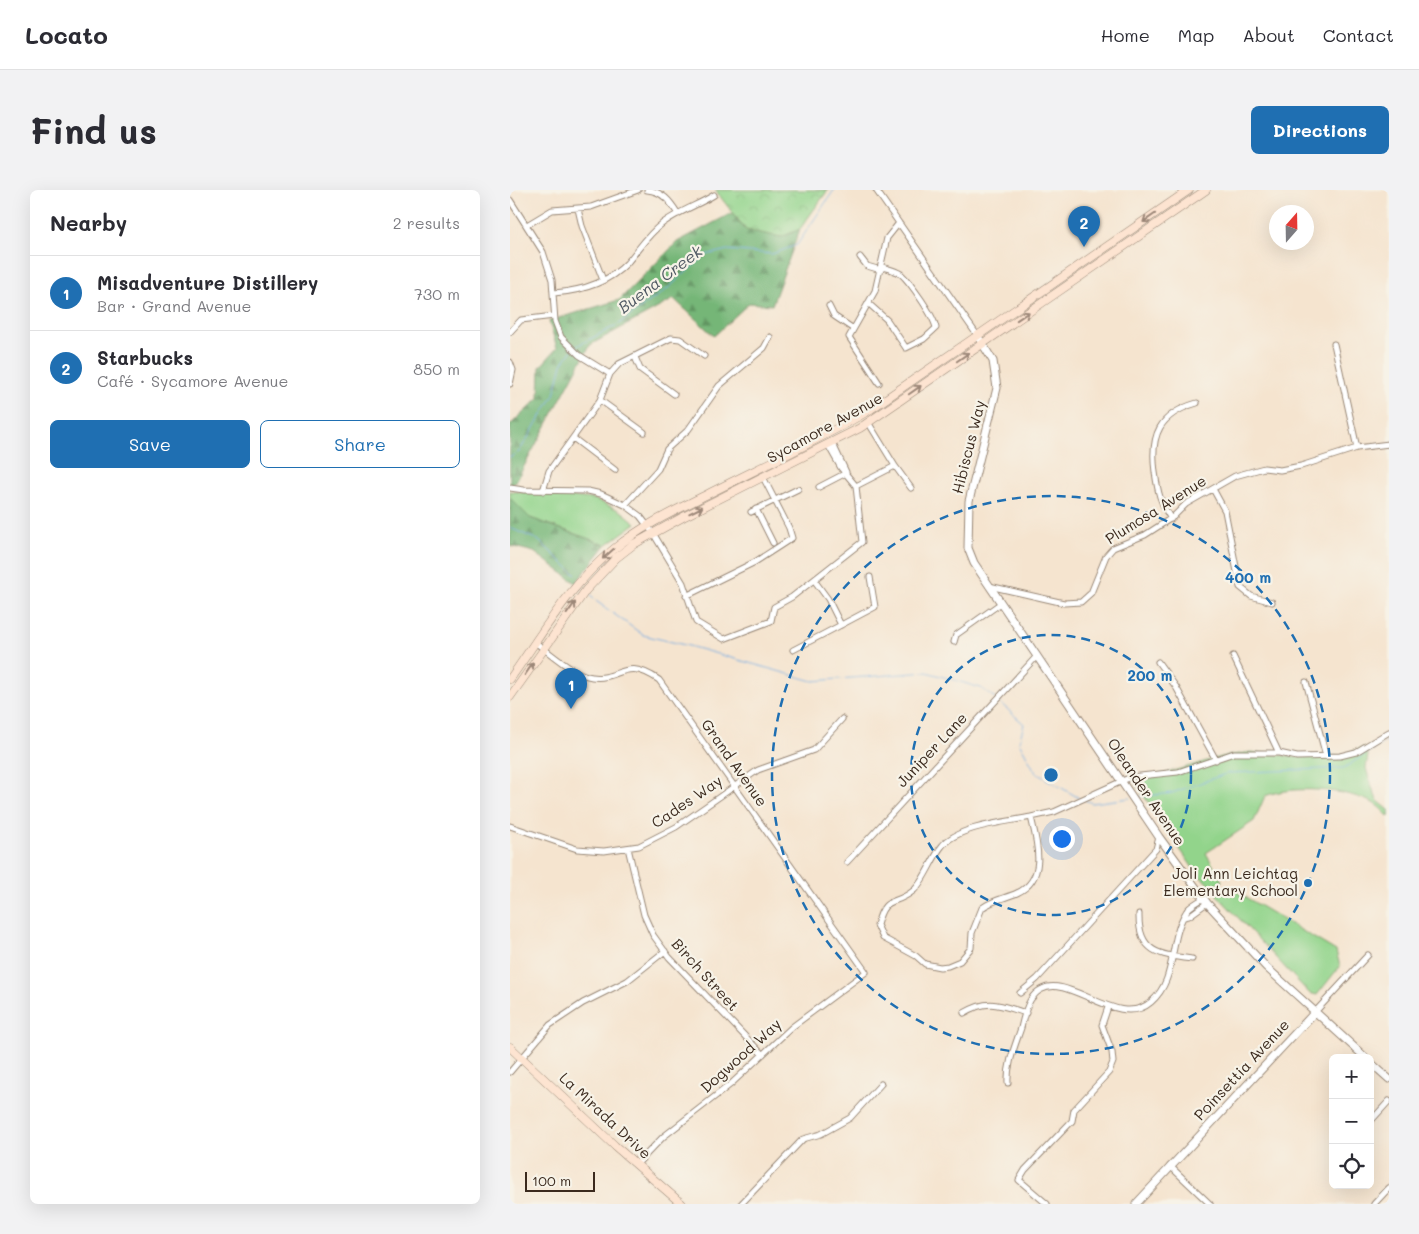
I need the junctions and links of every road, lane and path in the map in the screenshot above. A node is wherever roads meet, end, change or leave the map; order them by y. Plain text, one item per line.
1 (638, 190) edge
2 (646, 190) edge
3 (876, 190) edge
4 (1189, 190) edge
5 (1206, 190) edge
6 (714, 195) dead end
7 (510, 200) edge
8 (578, 209) junction
9 (678, 214) junction
10 (899, 223) junction
11 (527, 225) junction
12 (860, 257) dead end
13 (882, 269) junction
14 (603, 280) junction
15 (554, 293) junction
16 (868, 303) junction
17 (829, 306) dead end
18 (554, 316) junction
19 (852, 328) junction
20 (510, 332) edge
21 (977, 336) junction
22 (770, 337) dead end
23 (982, 343) junction
24 (1334, 344) dead end
25 (704, 356) dead end
26 (635, 357) junction
27 (510, 362) edge
28 (610, 374) junction
29 (879, 382) dead end
30 (510, 384) edge
31 (674, 394) dead end
32 (600, 400) junction
33 (1197, 403) dead end
34 (868, 422) junction
35 (644, 432) dead end
36 (573, 438) junction
37 (830, 444) junction
38 (1389, 444) edge
39 (1357, 448) junction
40 (895, 466) junction
41 (616, 470) dead end
42 (846, 472) junction
43 (763, 477) junction
44 (856, 486) junction
45 (819, 487) dead end
46 (510, 488) edge
47 (911, 488) dead end
48 (798, 489) dead end
49 (1213, 489) junction
50 (543, 491) junction
51 (775, 500) junction
52 (625, 506) junction
53 (1171, 519) junction
54 (648, 525) junction
55 (653, 532) junction
56 (773, 542) dead end
57 (870, 577) dead end
58 (814, 580) junction
59 (989, 586) junction
60 (686, 596) junction
61 (1272, 602) dead end
62 (1001, 603) junction
63 (841, 625) junction
64 (954, 642) dead end
65 (536, 643) junction
66 (544, 648) junction
67 (793, 650) dead end
68 (1037, 656) junction
69 (1234, 656) dead end
70 (1158, 662) dead end
71 (510, 679) edge
72 (1306, 682) dead end
73 (510, 697) edge
74 (842, 719) dead end
75 (1389, 732) edge
76 (1279, 753) junction
77 (1326, 756) junction
78 (1216, 760) junction
79 (1121, 781) junction
80 (734, 786) junction
81 (1032, 817) junction
82 (510, 826) edge
83 (1158, 837) junction
84 (628, 848) junction
85 (846, 862) dead end
86 (1205, 900) junction
87 (1140, 914) dead end
88 (665, 952) junction
89 (1368, 955) dead end
90 (1172, 956) junction
91 (1192, 960) dead end
92 (866, 972) joint
93 (1020, 993) dead end
94 (1108, 1007) junction
95 (1315, 1012) junction
96 (964, 1013) dead end
97 (1026, 1013) junction
98 (510, 1047) edge
99 (762, 1054) junction
100 (1362, 1054) edge
101 (522, 1058) junction
102 (1374, 1066) edge
103 (510, 1072) edge
104 (1389, 1079) edge
105 (1008, 1083) dead end
106 (881, 1084) dead end
107 (1389, 1101) edge
108 (1374, 1118) edge
109 (637, 1164) junction
110 (1170, 1166) junction
111 (1389, 1188) edge
112 (682, 1204) edge
113 (741, 1204) edge
114 (1047, 1204) edge
115 (1136, 1204) edge
116 (1210, 1204) edge
117 (1374, 1204) edge

1 - 8 street
2 - 9 street
3 - 10 street
4 -> 21 main road, Sycamore Avenue
23 -> 5 main road, Sycamore Avenue
6 - 9 street
7 - 11 street
8 - 11 street
8 - 14 street
9 - 14 street
10 - 13 street
10 - 21 street
11 - 15 street
12 - 13 street
13 - 16 street
13 - 16 street
14 - 15 street
15 - 18 street
16 - 19 street
17 - 19 street
18 - 20 street
18 - 28 street
19 - 29 street
21 - 23 street, Hibiscus Way
21 - 54 main road, Sycamore Avenue
22 - 52 street
34 -> 23 main road, Sycamore Avenue
23 - 59 street, Hibiscus Way
24 - 39 street
25 - 26 street
26 - 28 street
26 - 31 street
27 - 30 street
28 - 32 street
32 - 35 street
32 - 36 street
33 - 53 street
34 - 37 main road, Sycamore Avenue
34 - 40 street
36 - 41 street
36 - 50 street
37 - 42 street
37 - 43 main road, Sycamore Avenue
38 - 39 street, Plumosa Avenue
39 - 49 street, Plumosa Avenue
40 - 44 street
40 - 47 street
42 - 44 street
42 - 45 street
43 - 51 street
55 -> 43 main road, Sycamore Avenue
44 - 58 street
46 - 50 street
48 - 51 street
49 - 53 street, Plumosa Avenue
49 - 61 street
50 - 52 street
51 - 56 street
51 - 60 street
52 - 54 street
53 - 59 street, Plumosa Avenue
54 - 55 street
54 -> 65 main road, Sycamore Avenue
55 - 60 street
66 -> 55 main road, Sycamore Avenue
57 - 63 street
58 - 60 street
58 - 63 street
59 - 62 street, Oleander Avenue
62 - 64 street
62 - 68 street, Oleander Avenue
63 - 67 street
65 - 66 street, Grand Avenue
65 - 71 main road, Sycamore Avenue
73 -> 66 main road, Sycamore Avenue
66 - 80 street, Grand Avenue
68 - 79 street, Oleander Avenue
68 - 85 street, Juniper Lane
69 - 76 street
70 - 78 street
72 - 77 street
74 - 80 street, Cades Way
75 - 77 street
76 - 77 street
76 - 78 street
78 - 79 street
79 - 81 street
79 - 83 street, Oleander Avenue
80 - 84 street, Cades Way
80 - 92 street, Grand Avenue
81 - 81 street
82 - 84 street, Cades Way
83 - 86 street, Oleander Avenue
83 - 93 street
84 - 88 street, Birch Street
86 - 90 street
86 - 95 street, Oleander Avenue
87 - 90 street
88 - 99 street, Birch Street
88 - 101 street
89 - 95 street, Poinsettia Avenue
90 - 91 street
90 - 94 street
92 - 99 street, Dogwood Way
94 - 97 street
94 - 114 street
95 - 100 street, Oleander Avenue
95 - 110 street, Poinsettia Avenue
96 - 97 street
97 - 105 street
98 - 101 main road, La Mirada Drive
99 - 109 street, Dogwood Way
101 - 103 street
101 - 109 main road, La Mirada Drive
102 - 104 street
106 - 113 street
107 - 108 street
109 - 112 main road, La Mirada Drive
110 - 115 street, Poinsettia Avenue
110 - 116 street
111 - 117 street

